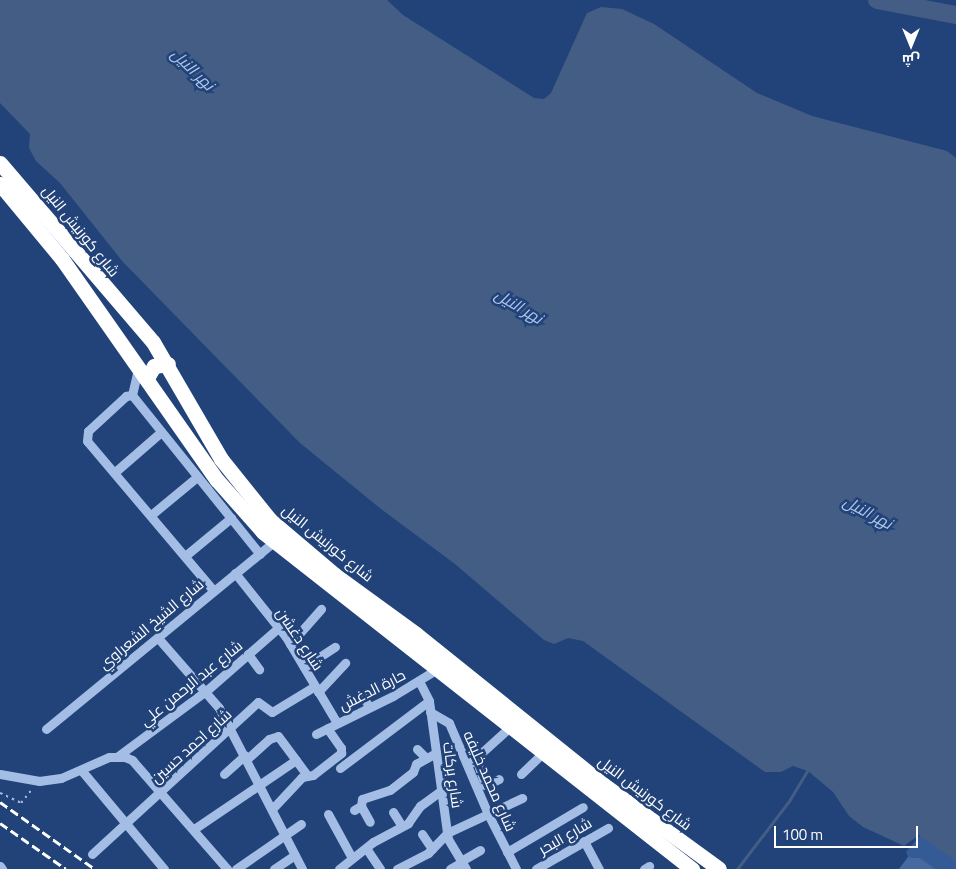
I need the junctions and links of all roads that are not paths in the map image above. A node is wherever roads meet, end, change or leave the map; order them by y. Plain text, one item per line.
1 (0, 162) edge
2 (0, 184) edge
3 (146, 334) junction
4 (128, 352) junction
5 (168, 364) junction
6 (138, 365) junction
7 (147, 378) junction
8 (132, 395) junction
9 (161, 432) junction
10 (116, 472) junction
11 (197, 477) junction
12 (151, 515) junction
13 (231, 518) junction
14 (274, 542) junction
15 (260, 554) junction
16 (185, 556) junction
17 (235, 573) junction
18 (213, 590) junction
19 (322, 609) dead end
20 (278, 628) junction
21 (158, 638) junction
22 (290, 644) junction
23 (335, 646) dead end
24 (248, 654) junction
25 (345, 663) dead end
26 (304, 667) junction
27 (439, 668) junction
28 (259, 669) dead end
29 (420, 681) junction
30 (317, 689) junction
31 (206, 691) junction
32 (362, 695) dead end
33 (429, 701) junction
34 (369, 706) junction
35 (430, 712) junction
36 (337, 723) junction
37 (511, 726) junction
38 (46, 728) dead end
39 (328, 728) junction
40 (232, 729) junction
41 (316, 734) dead end
42 (417, 749) dead end
43 (436, 752) junction
44 (544, 752) junction
45 (118, 756) junction
46 (246, 757) junction
47 (426, 758) junction
48 (476, 758) junction
49 (296, 760) junction
50 (468, 765) junction
51 (340, 768) dead end
52 (82, 771) junction
53 (0, 774) edge
54 (224, 774) dead end
55 (521, 774) dead end
56 (307, 775) junction
57 (500, 779) dead end
58 (260, 784) junction
59 (441, 791) junction
60 (161, 792) junction
61 (522, 798) dead end
62 (273, 808) junction
63 (583, 808) dead end
64 (393, 812) dead end
65 (328, 814) dead end
66 (488, 814) junction
67 (370, 822) dead end
68 (126, 824) junction
69 (301, 824) dead end
70 (400, 825) junction
71 (608, 828) dead end
72 (194, 829) junction
73 (447, 833) junction
74 (285, 834) junction
75 (422, 834) dead end
76 (584, 841) junction
77 (366, 848) junction
78 (432, 849) junction
79 (480, 850) dead end
80 (507, 852) junction
81 (92, 854) dead end
82 (295, 855) junction
83 (352, 858) junction
84 (463, 864) edge
85 (0, 866) edge
86 (2, 869) edge
87 (164, 869) edge
88 (227, 869) edge
89 (236, 869) edge
90 (274, 869) edge
91 (302, 869) edge
92 (340, 869) edge
93 (380, 869) edge
94 (397, 869) edge
95 (450, 869) edge
96 (516, 869) edge
97 (536, 869) edge
98 (599, 869) edge
99 (692, 869) edge
100 (719, 869) edge

1 - 3 highway, شارع كورنيش النيل
2 - 4 highway, شارع كورنيش النيل
3 - 4 highway
3 - 5 highway, شارع كورنيش النيل
4 - 6 highway, شارع كورنيش النيل
5 - 7 highway
5 - 100 highway, شارع كورنيش النيل
6 - 7 highway, شارع كورنيش النيل
6 - 8 street
7 - 14 highway, شارع كورنيش النيل
8 - 9 street
8 - 10 street
9 - 10 street
9 - 11 street
10 - 12 street
11 - 12 street
11 - 13 street
12 - 16 street
13 - 15 street
13 - 16 street
14 - 15 street, شارع الشيخ الشعراوي
14 - 27 highway, شارع كورنيش النيل
15 - 17 street, شارع الشيخ الشعراوي
16 - 18 street
17 - 18 street, شارع الشيخ الشعراوي
17 - 20 street, شارع دغشن
18 - 21 street, شارع الشيخ الشعراوي
19 - 22 street
20 - 22 street, شارع دغشن
20 - 24 street, شارع عبد الرحمن علي
21 - 31 street
21 - 38 street, شارع الشيخ الشعراوي
22 - 26 street, شارع دغشن
23 - 26 street
24 - 28 street
24 - 31 street, شارع عبد الرحمن علي
25 - 30 street
26 - 30 street, شارع دغشن
27 - 29 street, حارة الدغش
27 - 37 highway, شارع كورنيش النيل
29 - 33 street, شارع بركات
29 - 34 street, حارة الدغش
30 - 36 street, شارع دغشن
30 - 40 street, شارع احمد حسين
31 - 40 street
31 - 45 street, شارع عبد الرحمن علي
32 - 34 street
33 - 35 street, شارع بركات
33 - 51 street
34 - 36 street, حارة الدغش
35 - 43 street, شارع بركات
35 - 50 street, شارع محمد خليفه
36 - 39 street, حارة الدغش
37 - 44 highway, شارع كورنيش النيل
37 - 48 street
39 - 41 street, حارة الدغش
39 - 56 street
40 - 46 street
40 - 60 street, شارع احمد حسين
42 - 47 street
43 - 47 street
43 - 59 street, شارع بركات
44 - 55 street
44 - 99 highway, شارع كورنيش النيل
45 - 52 street, شارع عبد الرحمن علي
45 - 60 street
46 - 49 street
46 - 54 street
46 - 58 street
47 - 67 street
48 - 50 street
48 - 57 street
49 - 56 street
49 - 58 street
50 - 66 street, شارع محمد خليفه
52 - 53 street, شارع عبد الرحمن علي
52 - 68 street
56 - 62 street
58 - 62 street
58 - 72 street
59 - 70 street
59 - 73 street, شارع بركات
60 - 68 street, شارع احمد حسين
60 - 72 street
61 - 66 street
62 - 74 street
63 - 80 street
64 - 70 street
65 - 83 street
66 - 73 street
66 - 80 street, شارع محمد خليفه
68 - 81 street, شارع احمد حسين
68 - 87 street
69 - 74 street
70 - 77 street
71 - 76 street, شارع البحر
72 - 88 street
73 - 78 street
73 - 84 street, شارع بركات
74 - 82 street
74 - 89 street
75 - 78 street
76 - 97 street, شارع البحر
76 - 98 street
77 - 83 street
77 - 93 street
78 - 94 street
79 - 84 street
80 - 96 street, شارع محمد خليفه
82 - 90 street
82 - 91 street
83 - 92 street
84 - 95 street
85 - 86 street

